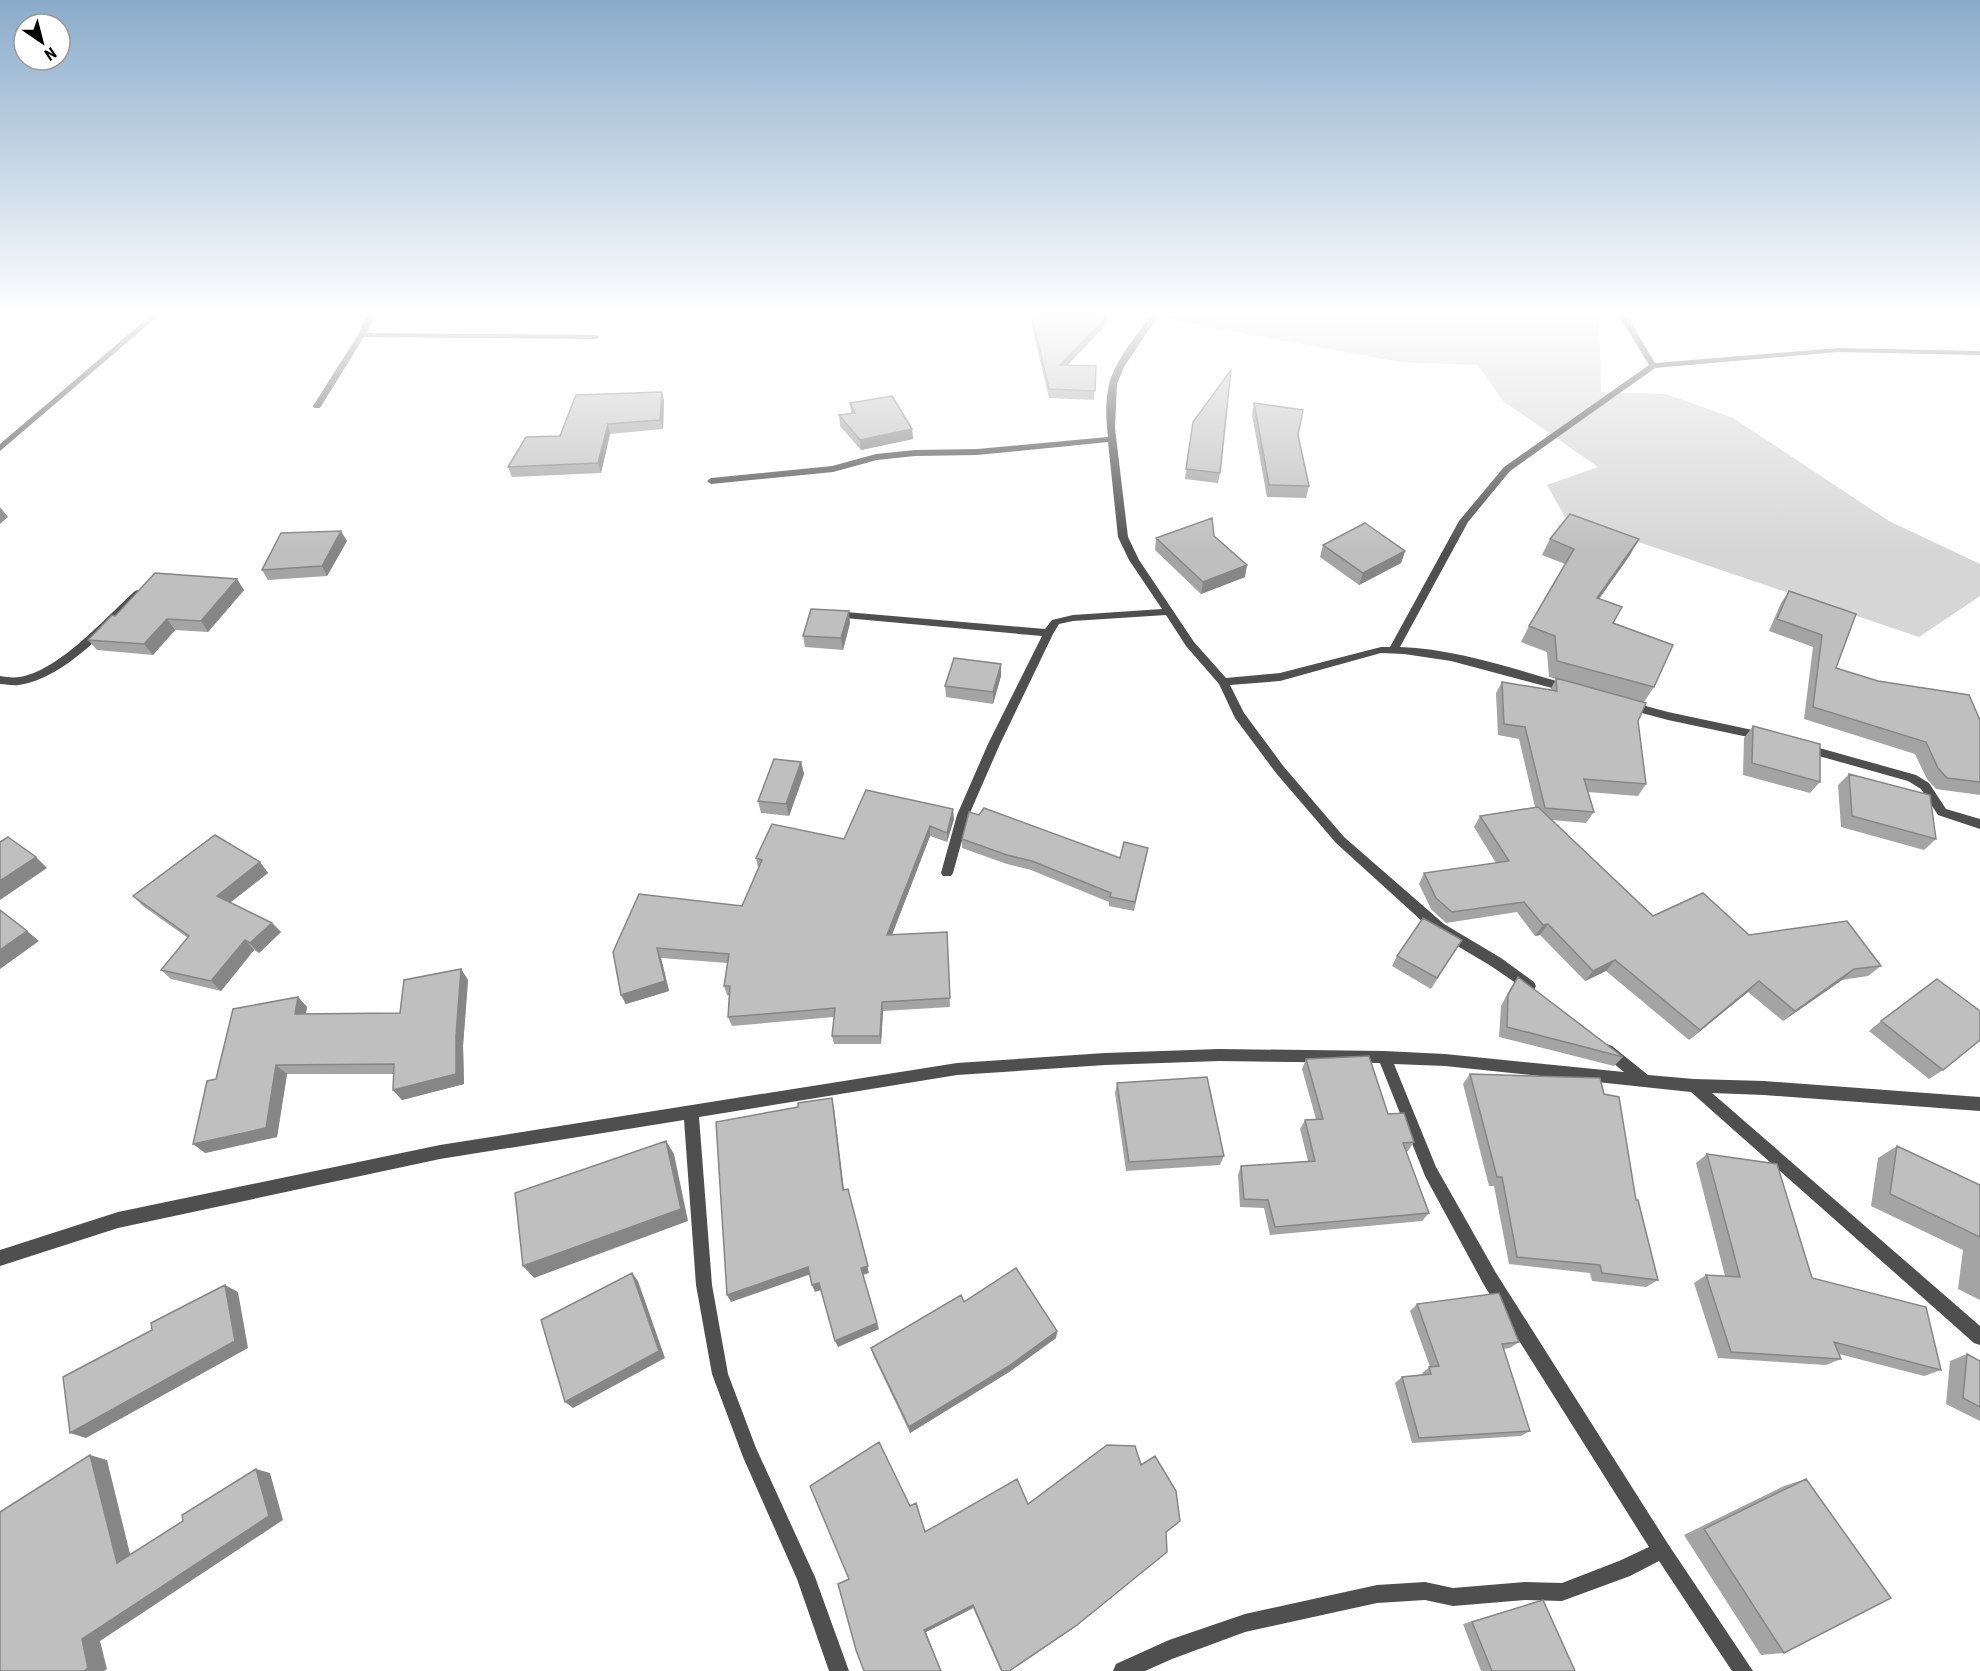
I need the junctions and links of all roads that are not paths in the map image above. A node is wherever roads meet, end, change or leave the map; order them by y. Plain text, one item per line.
1 (63, 394) edge
2 (325, 394) edge
3 (1113, 394) edge
4 (1613, 394) edge
5 (317, 406) dead end
6 (1112, 439) junction
7 (0, 448) edge
8 (711, 481) dead end
9 (141, 590) edge
10 (1168, 612) junction
11 (818, 613) edge
12 (1048, 633) junction
13 (1393, 650) junction
14 (0, 680) edge
15 (1222, 682) junction
16 (1584, 693) edge
17 (1616, 702) edge
18 (1772, 739) edge
19 (1795, 745) edge
20 (1980, 824) edge
21 (947, 873) dead end
22 (1542, 996) edge
23 (1594, 1039) edge
24 (1384, 1057) junction
25 (1646, 1082) junction
26 (1694, 1086) junction
27 (1980, 1104) edge
28 (691, 1113) junction
29 (0, 1258) edge
30 (1980, 1337) edge
31 (1662, 1550) junction
32 (839, 1671) edge
33 (1123, 1671) edge
34 (1743, 1671) edge

1 - 7 street
2 - 5 street
3 - 6 street
4 - 13 street
6 - 8 street
6 - 10 street
9 - 14 street
10 - 12 street
10 - 15 street
11 - 12 street
12 - 21 street
13 - 15 street
13 - 16 street
15 - 22 street
17 - 18 street
19 - 20 street
23 - 25 street
24 - 25 street
24 - 28 street
24 - 31 street
25 - 26 street
26 - 27 street
26 - 30 street
28 - 29 street
28 - 32 street
31 - 33 street
31 - 34 street

